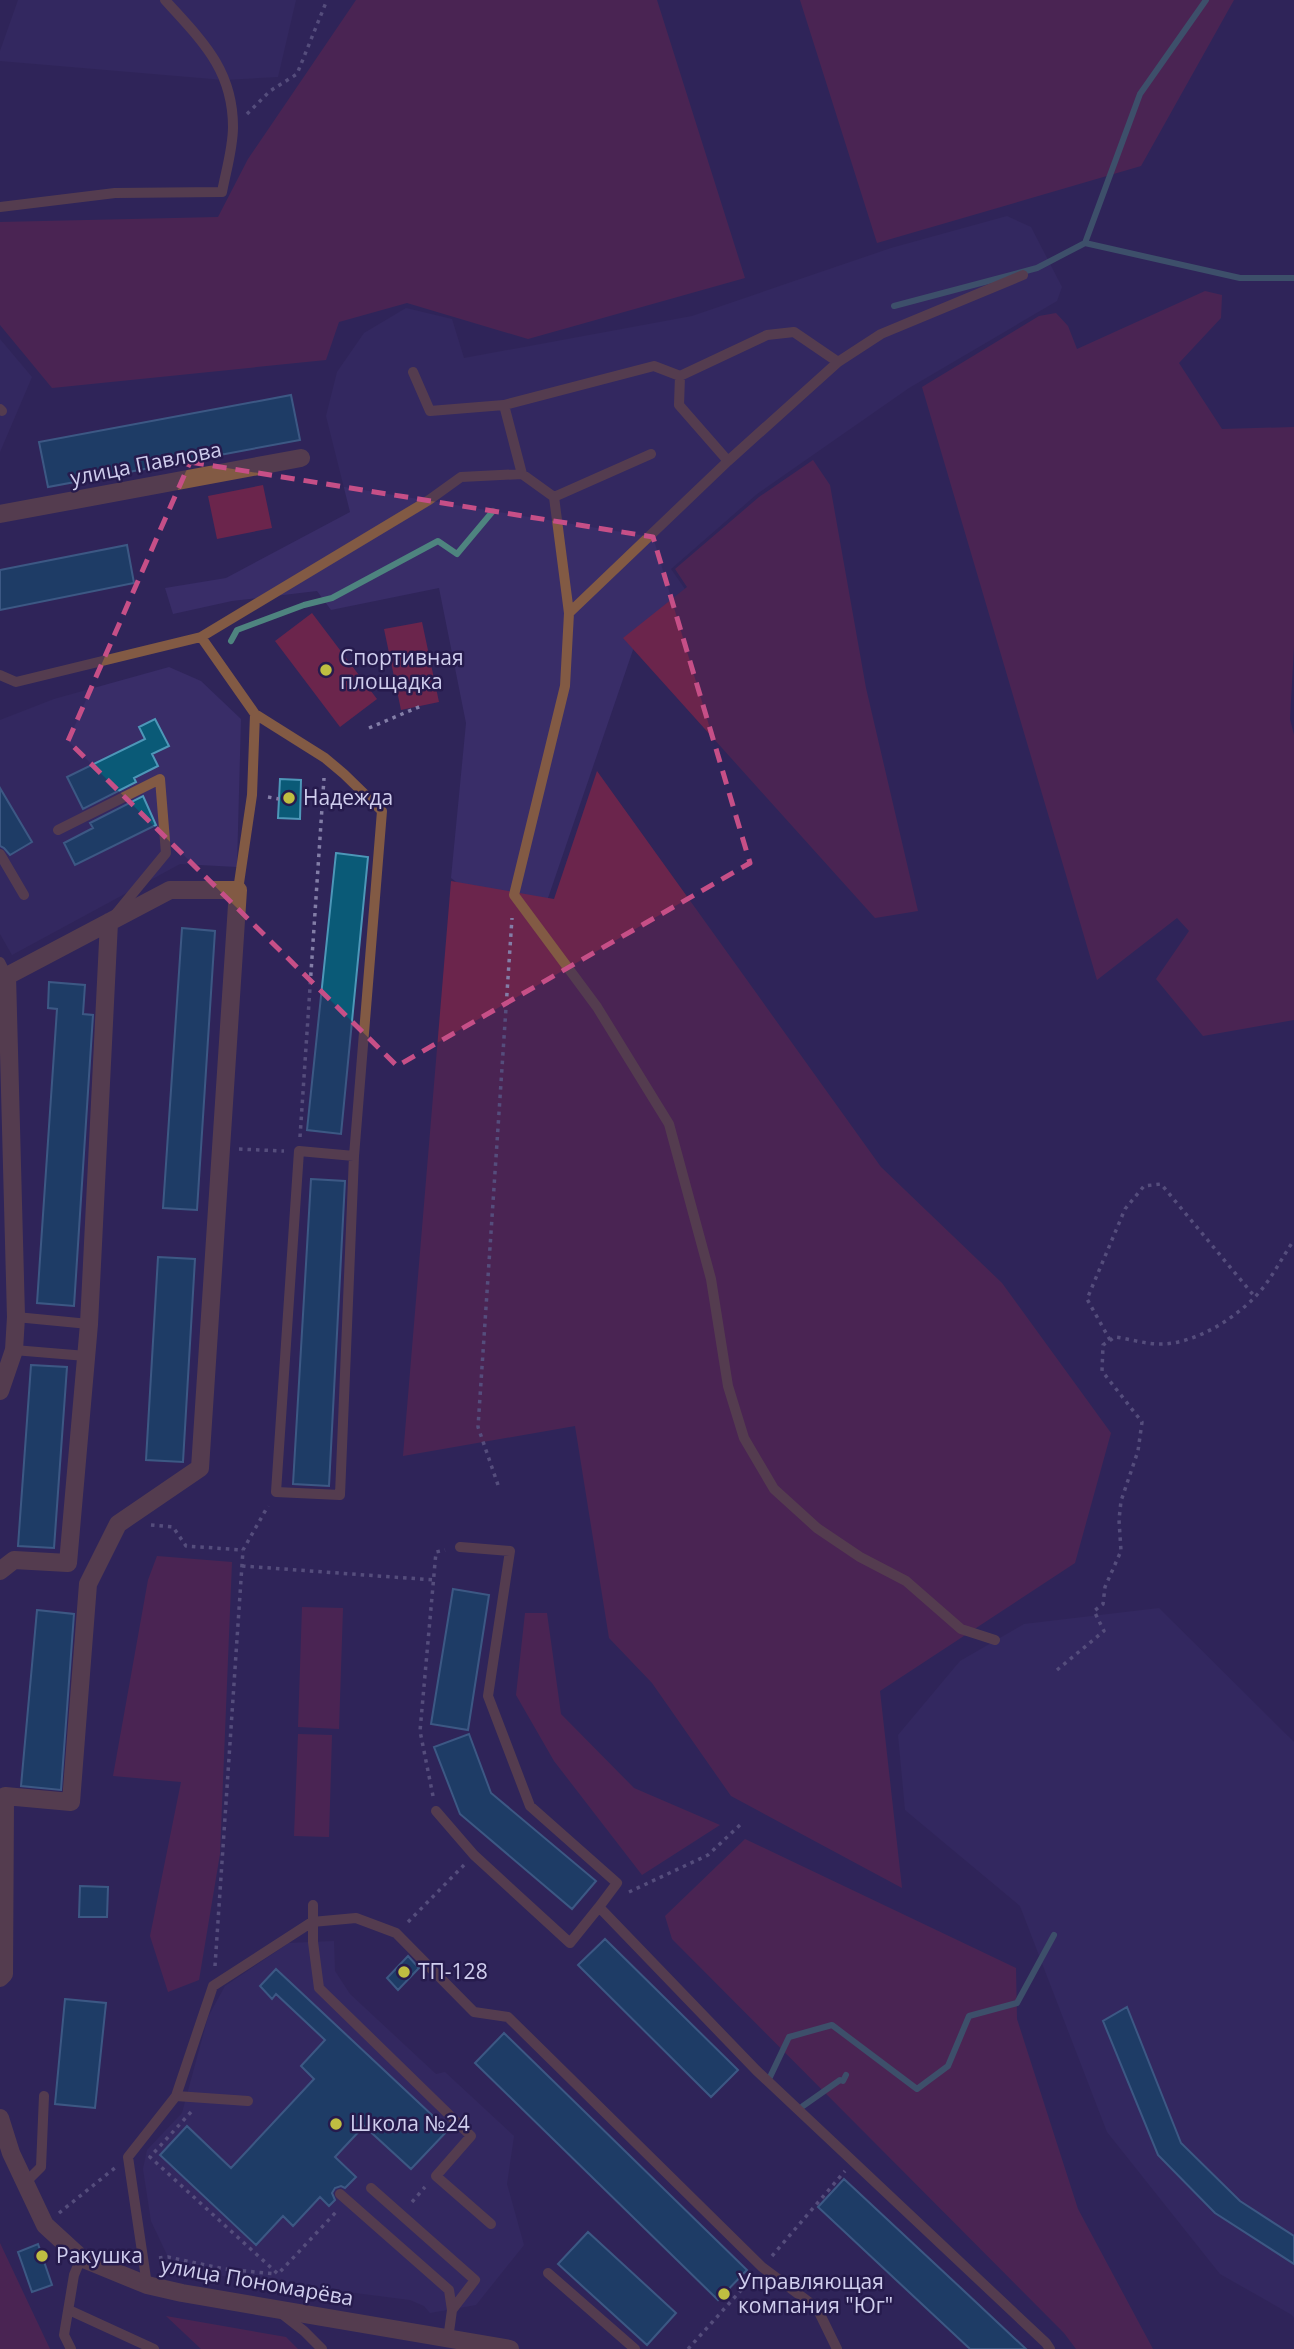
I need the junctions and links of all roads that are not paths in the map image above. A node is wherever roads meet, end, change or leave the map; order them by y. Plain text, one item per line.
1 (165, 0) edge
2 (0, 208) edge
3 (1023, 275) dead end
4 (838, 362) junction
5 (413, 372) dead end
6 (680, 376) junction
7 (504, 405) junction
8 (651, 454) dead end
9 (301, 458) dead end
10 (728, 461) junction
11 (522, 474) junction
12 (554, 497) junction
13 (0, 514) edge
14 (569, 613) junction
15 (201, 637) junction
16 (0, 676) edge
17 (255, 714) junction
18 (58, 830) dead end
19 (0, 854) edge
20 (238, 890) junction
21 (24, 895) dead end
22 (109, 922) junction
23 (3, 969) edge
24 (354, 1156) junction
25 (16, 1317) junction
26 (89, 1324) junction
27 (15, 1350) junction
28 (86, 1356) junction
29 (0, 1391) edge
30 (460, 1547) road end
31 (0, 1571) edge
32 (995, 1640) dead end
33 (436, 1811) road end
34 (313, 1905) dead end
35 (599, 1907) junction
36 (312, 1922) junction
37 (0, 1978) edge
38 (44, 2095) dead end
39 (181, 2097) junction
40 (248, 2101) dead end
41 (0, 2118) edge
42 (25, 2183) junction
43 (371, 2188) dead end
44 (344, 2197) road end
45 (491, 2224) dead end
46 (81, 2259) junction
47 (548, 2273) dead end
48 (147, 2285) junction
49 (68, 2309) junction
50 (276, 2309) junction
51 (452, 2311) junction
52 (448, 2339) junction
53 (71, 2349) edge
54 (154, 2349) edge
55 (322, 2349) edge
56 (510, 2349) edge
57 (635, 2349) edge
58 (837, 2349) edge
59 (1050, 2349) edge

1 - 2 lane
3 - 4 lane
4 - 6 lane
4 - 10 lane
5 - 7 lane
6 - 7 lane
6 - 10 lane
7 - 11 lane
8 - 12 lane
9 - 13 street, улица Павлова
10 - 14 lane
11 - 12 lane
11 - 15 lane
12 - 14 lane
14 - 32 lane
15 - 16 lane
15 - 17 lane
17 - 20 lane
17 - 24 lane
18 - 22 lane
19 - 21 lane
20 - 22 street
20 - 37 street
22 - 23 street
22 - 26 street
23 - 25 street
24 - 24 lane
25 - 26 lane
25 - 27 street
26 - 28 street
27 - 28 lane
27 - 29 street
28 - 31 street
30 - 35 lane
33 - 35 lane
34 - 36 lane
35 - 59 lane
36 - 39 lane
36 - 45 lane
36 - 58 lane
38 - 42 lane
39 - 40 lane
39 - 48 lane
41 - 42 street, улица Пономарёва
42 - 46 street, улица Пономарёва
43 - 51 lane
44 - 51 lane
46 - 48 street, улица Пономарёва
46 - 49 lane
47 - 57 lane
48 - 50 street, улица Пономарёва
49 - 53 lane
49 - 54 lane
50 - 52 street, улица Пономарёва
50 - 55 lane
51 - 52 lane
52 - 56 street, улица Пономарёва

